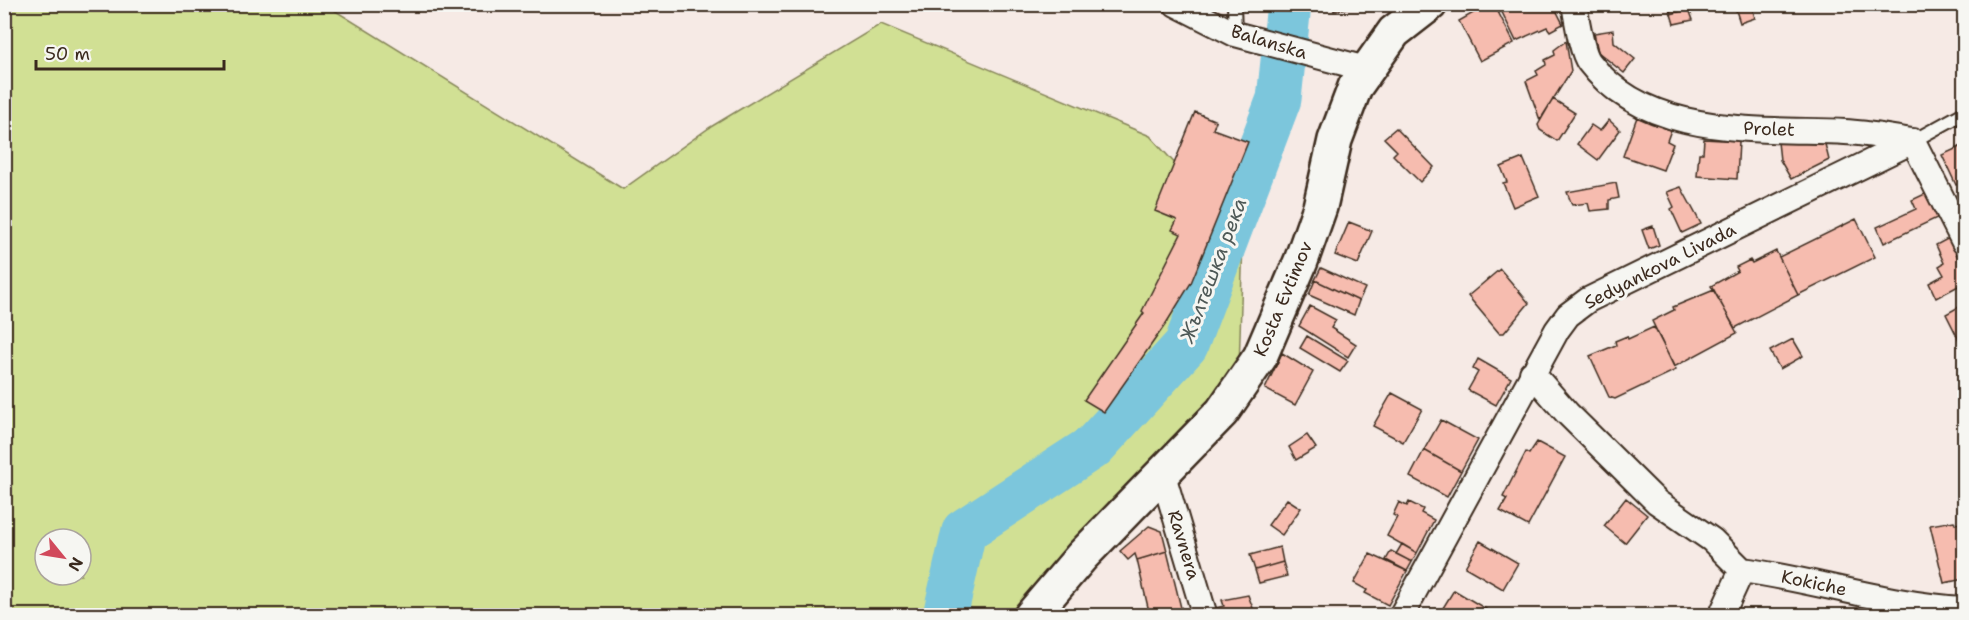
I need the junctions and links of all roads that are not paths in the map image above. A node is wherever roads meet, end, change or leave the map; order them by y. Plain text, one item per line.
1 (1176, 4) edge
2 (1234, 4) edge
3 (1430, 4) edge
4 (1574, 4) edge
5 (1243, 36) junction
6 (1366, 69) junction
7 (1965, 113) edge
8 (1913, 141) junction
9 (1965, 242) edge
10 (1532, 373) junction
11 (1163, 475) junction
12 (1742, 570) junction
13 (1963, 611) edge
14 (1031, 615) edge
15 (1204, 615) edge
16 (1401, 615) edge
17 (1721, 615) edge

1 - 5 street, Balanska
2 - 5 lane
3 - 6 main road, Kosta Evtimov
4 - 8 street, Prolet
5 - 6 street, Balanska
6 - 11 main road, Kosta Evtimov
7 - 8 lane, Sedyankova Livada
8 - 9 street
8 - 10 street, Sedyankova Livada
10 - 12 street
10 - 16 street, Sedyankova Livada
11 - 14 main road, Kosta Evtimov
11 - 15 street, Ravnera
12 - 13 street, Kokiche
12 - 17 street

